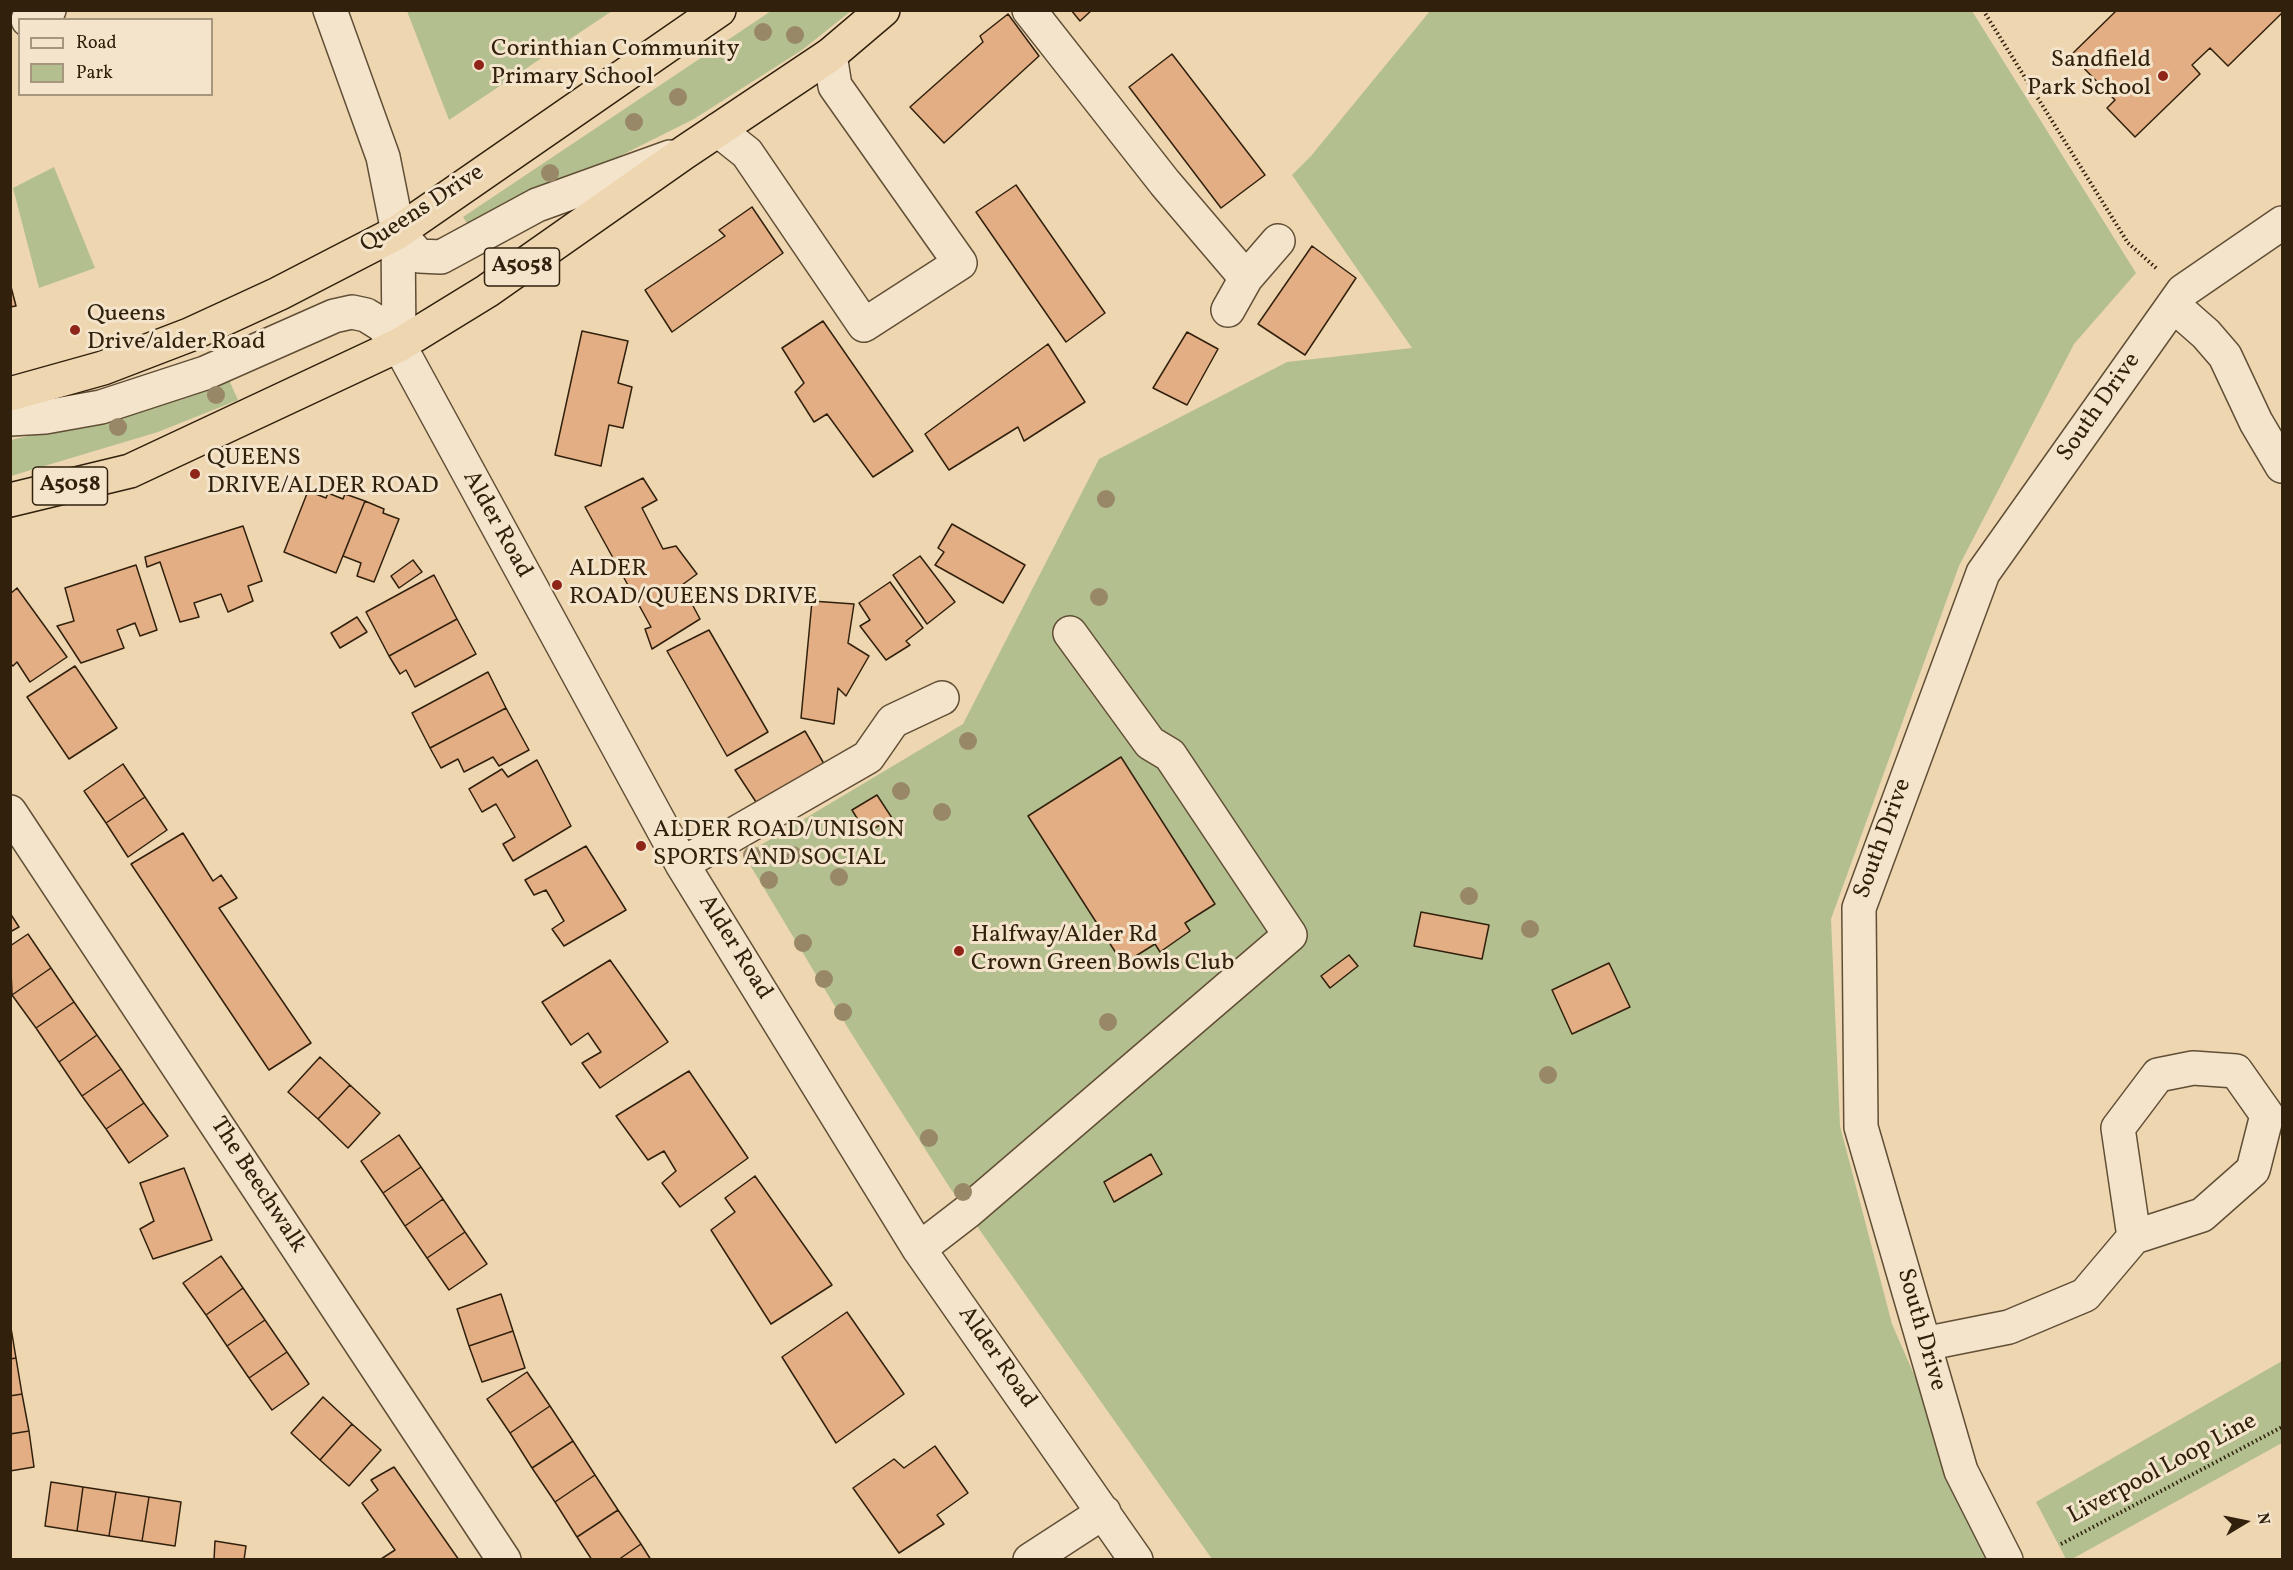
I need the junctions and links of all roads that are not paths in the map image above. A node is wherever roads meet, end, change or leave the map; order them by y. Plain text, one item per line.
1 (49, 10) edge
2 (330, 10) edge
3 (719, 10) edge
4 (883, 10) edge
5 (1029, 10) edge
6 (32, 18) edge
7 (830, 55) junction
8 (718, 130) junction
9 (685, 152) junction
10 (2283, 223) edge
11 (398, 232) junction
12 (1278, 242) dead end
13 (1246, 278) junction
14 (2178, 298) junction
15 (1228, 310) dead end
16 (399, 345) junction
17 (10, 394) edge
18 (10, 419) edge
19 (2283, 466) edge
20 (10, 500) edge
21 (1070, 633) dead end
22 (942, 698) dead end
23 (10, 812) edge
24 (682, 864) junction
25 (2134, 1237) junction
26 (920, 1248) junction
27 (1924, 1344) junction
28 (1104, 1512) junction
29 (504, 1560) edge
30 (1030, 1560) edge
31 (1136, 1560) edge
32 (2006, 1560) edge

1 - 6 street
2 - 11 street, Alder Road
3 - 11 highway, Queens Drive
4 - 7 highway, A5058
5 - 13 street
7 - 8 highway, A5058
7 - 8 street
8 - 9 highway, A5058
9 - 11 street
9 - 16 highway, A5058
10 - 14 street, South Drive
11 - 16 street, Alder Road
11 - 17 highway, Queens Drive
12 - 13 street
13 - 15 street
14 - 19 street
14 - 27 street, South Drive
16 - 18 street
16 - 20 highway, A5058
16 - 24 street, Alder Road
21 - 26 street
22 - 24 street
23 - 29 street, The Beechwalk
24 - 26 street, Alder Road
25 - 25 street
25 - 27 street
26 - 28 street, Alder Road
27 - 32 street, South Drive
28 - 30 street
28 - 31 street, Alder Road

